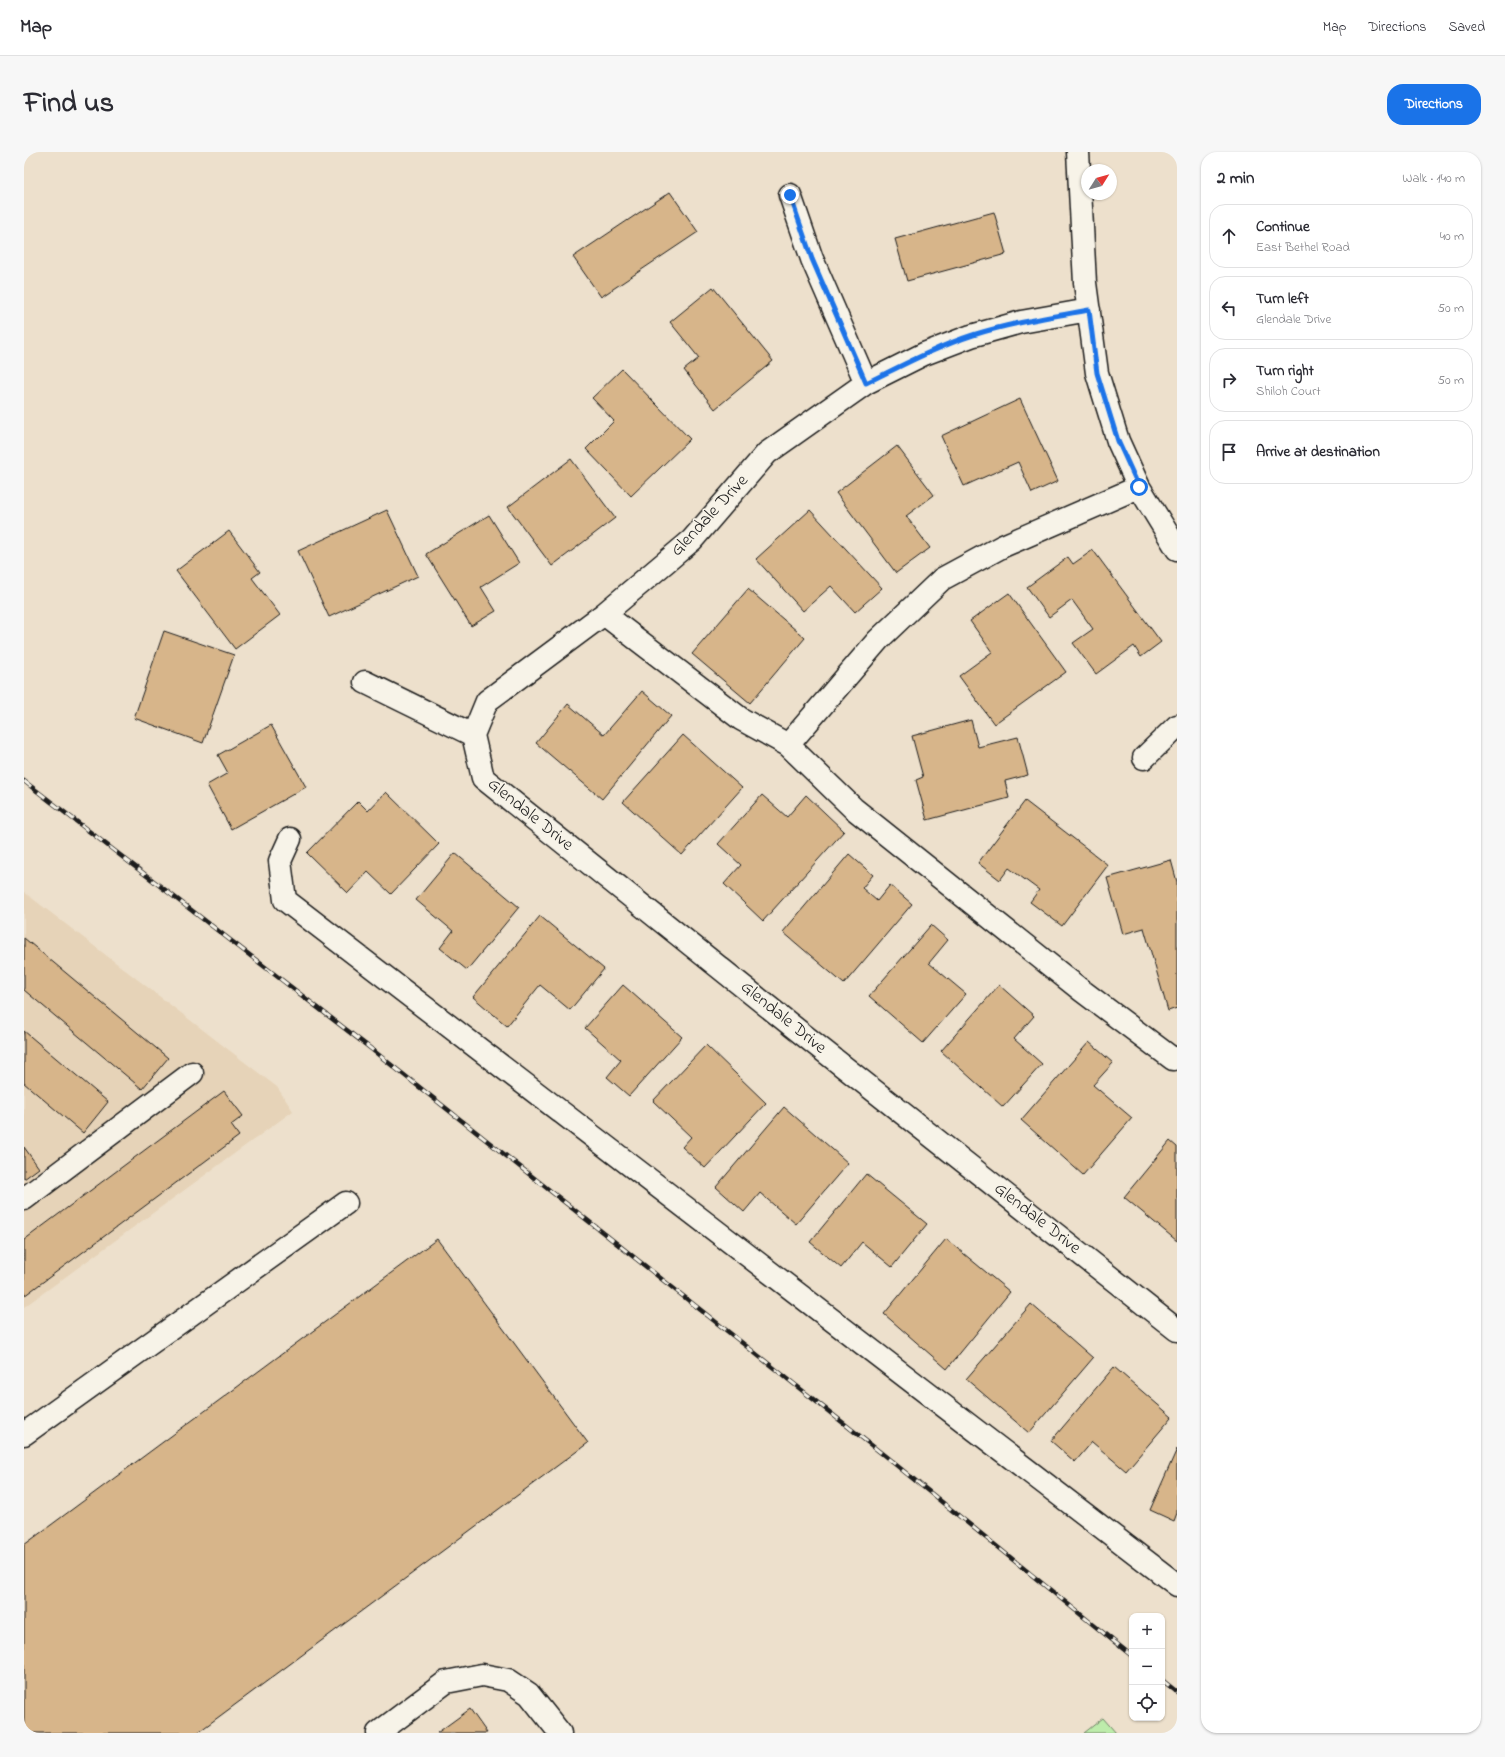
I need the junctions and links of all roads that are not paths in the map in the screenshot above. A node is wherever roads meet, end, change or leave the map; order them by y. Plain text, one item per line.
1 (1078, 152) edge
2 (790, 195) dead end
3 (1089, 310) junction
4 (866, 383) junction
5 (1139, 487) junction
6 (1177, 549) edge
7 (604, 614) junction
8 (365, 682) dead end
9 (1177, 726) edge
10 (473, 735) junction
11 (788, 745) junction
12 (1144, 758) dead end
13 (290, 839) dead end
14 (1177, 1058) edge
15 (192, 1074) dead end
16 (24, 1199) edge
17 (346, 1203) dead end
18 (1177, 1330) edge
19 (24, 1434) edge
20 (1177, 1585) edge
21 (378, 1733) edge
22 (560, 1733) edge

1 - 3 street
2 - 4 street
3 - 4 street, Glendale Drive
3 - 5 street
4 - 7 street, Glendale Drive
5 - 6 street
5 - 11 street
7 - 10 street, Glendale Drive
7 - 11 street
8 - 10 street
9 - 12 street
10 - 18 street, Glendale Drive
11 - 14 street
13 - 20 street
15 - 16 street
17 - 19 street
21 - 22 street

